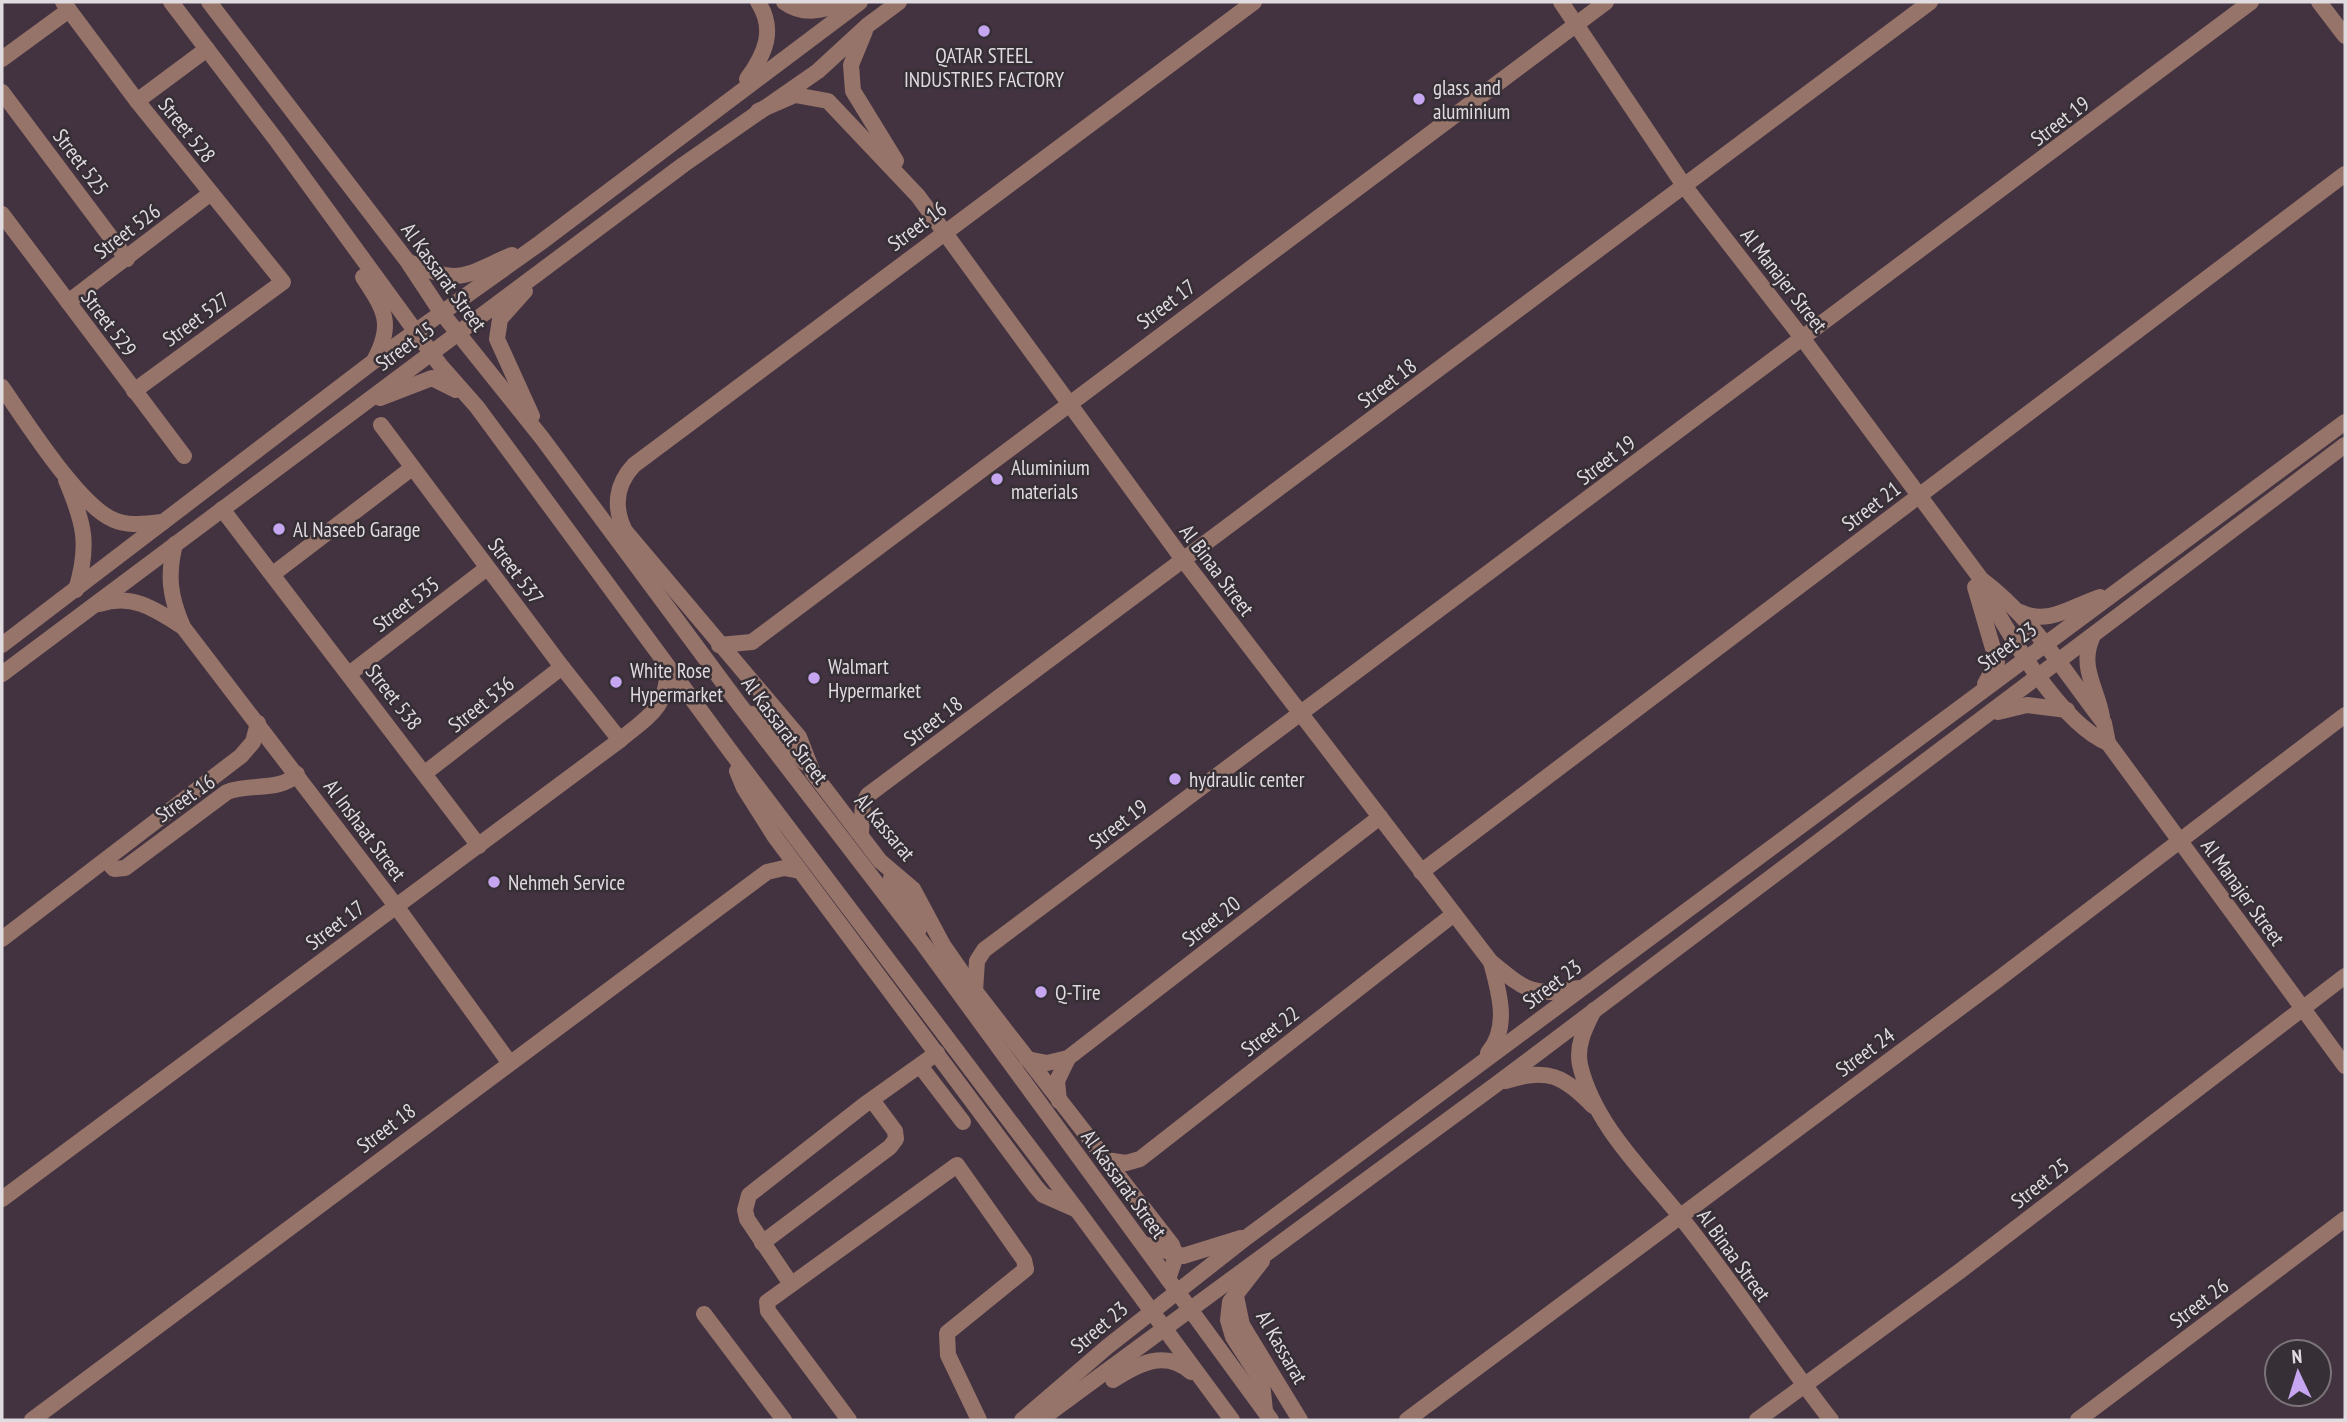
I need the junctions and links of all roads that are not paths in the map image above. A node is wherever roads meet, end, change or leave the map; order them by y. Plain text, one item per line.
1 (171, 2) edge
2 (209, 2) edge
3 (758, 2) edge
4 (784, 2) edge
5 (845, 2) edge
6 (860, 2) edge
7 (899, 2) edge
8 (1254, 2) edge
9 (1561, 2) edge
10 (1606, 2) edge
11 (1930, 2) edge
12 (2252, 2) edge
13 (2319, 2) edge
14 (66, 6) edge
15 (1577, 24) junction
16 (868, 25) junction
17 (2345, 36) edge
18 (207, 49) junction
19 (2, 59) edge
20 (739, 90) junction
21 (2, 92) edge
22 (137, 101) junction
23 (758, 111) junction
24 (2345, 174) edge
25 (1685, 187) junction
26 (211, 193) junction
27 (918, 196) junction
28 (2, 214) edge
29 (330, 215) junction
30 (947, 231) junction
31 (540, 243) junction
32 (127, 259) junction
33 (408, 262) junction
34 (545, 268) junction
35 (283, 282) joint
36 (68, 302) junction
37 (441, 312) junction
38 (415, 331) junction
39 (458, 334) junction
40 (1803, 339) junction
41 (431, 352) junction
42 (374, 361) junction
43 (3, 391) edge
44 (134, 391) junction
45 (1069, 402) junction
46 (477, 407) junction
47 (353, 411) junction
48 (2345, 422) edge
49 (381, 425) dead end
50 (542, 438) junction
51 (2345, 445) edge
52 (184, 456) dead end
53 (61, 468) junction
54 (412, 468) junction
55 (617, 494) joint
56 (1920, 496) junction
57 (222, 509) junction
58 (163, 522) junction
59 (176, 544) junction
60 (1967, 559) junction
61 (1184, 561) junction
62 (488, 568) junction
63 (273, 574) junction
64 (1981, 579) junction
65 (76, 590) junction
66 (2116, 592) junction
67 (94, 606) junction
68 (2019, 611) junction
69 (183, 627) junction
70 (2092, 637) junction
71 (752, 642) junction
72 (2045, 644) junction
73 (2, 645) edge
74 (719, 645) junction
75 (2026, 658) junction
76 (2058, 663) junction
77 (562, 667) junction
78 (668, 668) junction
79 (2, 674) edge
80 (349, 674) junction
81 (2039, 677) junction
82 (747, 678) junction
83 (1980, 692) junction
84 (739, 704) junction
85 (2067, 710) junction
86 (1300, 715) junction
87 (1989, 715) junction
88 (2345, 715) edge
89 (258, 723) junction
90 (2104, 723) junction
91 (620, 740) junction
92 (2108, 743) junction
93 (731, 752) junction
94 (425, 773) junction
95 (813, 773) junction
96 (297, 774) junction
97 (828, 791) junction
98 (868, 795) junction
99 (1380, 817) junction
100 (860, 832) junction
101 (775, 837) junction
102 (2180, 841) junction
103 (479, 846) junction
104 (106, 860) junction
105 (880, 861) junction
106 (800, 871) junction
107 (767, 872) junction
108 (1421, 872) junction
109 (815, 890) junction
110 (396, 906) junction
111 (1454, 914) junction
112 (854, 915) junction
113 (2, 939) edge
114 (923, 945) junction
115 (943, 945) junction
116 (984, 950) junction
117 (1491, 962) junction
118 (2345, 976) edge
119 (1584, 986) junction
120 (975, 991) junction
121 (1597, 1006) junction
122 (2303, 1008) junction
123 (937, 1053) junction
124 (1068, 1058) junction
125 (1027, 1059) junction
126 (509, 1062) junction
127 (1478, 1065) junction
128 (2345, 1066) edge
129 (921, 1067) junction
130 (1494, 1086) junction
131 (872, 1100) junction
132 (1059, 1101) junction
133 (1602, 1115) junction
134 (962, 1122) dead end
135 (1106, 1160) junction
136 (2, 1199) edge
137 (1077, 1210) junction
138 (1679, 1215) junction
139 (2345, 1219) edge
140 (1247, 1237) junction
141 (762, 1243) junction
142 (1142, 1244) junction
143 (1271, 1247) junction
144 (1177, 1256) junction
145 (791, 1284) junction
146 (1172, 1285) junction
147 (1236, 1292) junction
148 (1188, 1310) junction
149 (1152, 1311) junction
150 (704, 1314) dead end
151 (1165, 1328) junction
152 (1205, 1384) junction
153 (1804, 1385) junction
154 (1084, 1390) junction
155 (1268, 1417) edge
156 (32, 1420) edge
157 (784, 1420) edge
158 (849, 1420) edge
159 (979, 1420) edge
160 (1022, 1420) edge
161 (1040, 1420) edge
162 (1232, 1420) edge
163 (1300, 1420) edge
164 (1407, 1420) edge
165 (1757, 1420) edge
166 (1831, 1420) edge
167 (2078, 1420) edge

1 - 18 street
2 - 33 street, Al Kassarat Street
3 - 20 street
4 - 5 street
6 - 20 street, Street 15
7 - 16 street, Street 15
8 - 30 street, Street 16
9 - 15 street, Al Manajer Street
10 - 15 street, Street 17
11 - 25 street, Street 18
12 - 40 street, Street 19
13 - 17 street
14 - 19 street
14 - 22 street, Street 528
15 - 25 street, Al Manajer Street
15 - 45 street, Street 17
16 - 23 street, Street 15
16 - 27 street, Al Binaa Street
18 - 22 street
18 - 29 street
20 - 31 street, Street 15
21 - 32 street, Street 525
22 - 26 street, Street 528
23 - 27 street, Al Binaa Street
23 - 34 street, Street 15
24 - 56 street, Street 21
25 - 40 street, Al Manajer Street
25 - 61 street, Street 18
26 - 32 street, Street 526
26 - 35 street, Street 528
27 - 30 street, Al Binaa Street
28 - 36 street, Street 529
29 - 38 street
29 - 42 street
30 - 45 street, Al Binaa Street
30 - 55 street, Street 16
31 - 33 street
31 - 37 street, Street 15
32 - 36 street, Street 526
33 - 37 street, Al Kassarat Street
34 - 39 street, Street 15
34 - 50 street
35 - 44 street, Street 527
36 - 44 street, Street 529
37 - 38 street, Street 15
37 - 39 street, Al Kassarat Street
38 - 41 street
38 - 42 street, Street 15
39 - 41 street, Street 15
39 - 50 street, Al Kassarat Street
40 - 56 street, Al Manajer Street
40 - 86 street, Street 19
41 - 46 street
41 - 47 street, Street 15
42 - 58 street, Street 15
43 - 53 street
44 - 52 street, Street 529
45 - 61 street, Al Binaa Street
45 - 71 street, Street 17
46 - 47 street
46 - 78 street
47 - 57 street, Street 15
48 - 66 street, Street 23
49 - 54 street, Street 537
50 - 84 street, Al Kassarat Street
51 - 70 street, Street 23
53 - 58 street
53 - 65 street
54 - 62 street, Street 537
54 - 63 street
55 - 74 street, Al Kassarat
56 - 60 street, Al Manajer Street
56 - 108 street, Street 21
57 - 59 street, Street 15
57 - 63 street
58 - 65 street, Street 15
59 - 67 street, Street 15
59 - 69 street, Al Inshaat Street
60 - 64 street, Al Manajer Street
60 - 83 street
61 - 86 street, Al Binaa Street
61 - 98 street, Street 18
62 - 77 street, Street 537
62 - 80 street, Street 535
63 - 80 street, Street 538
64 - 68 street, Al Manajer Street
64 - 75 street, Al Manajer Street
65 - 73 street, Street 15
66 - 68 street, Street 23
66 - 72 street, Street 23
67 - 69 street, Al Inshaat Street
67 - 79 street, Street 15
68 - 72 street, Al Manajer Street
69 - 89 street, Al Inshaat Street
70 - 76 street, Street 23
70 - 90 street
71 - 74 street
71 - 82 street
72 - 75 street, Street 23
72 - 76 street, Al Manajer Street
74 - 82 street, Al Kassarat
75 - 81 street, Al Manajer Street
75 - 83 street, Street 23
76 - 81 street, Street 23
76 - 90 street, Al Manajer Street
77 - 91 street, Street 537
77 - 94 street, Street 536
78 - 91 street, Street 17
78 - 93 street
80 - 94 street, Street 538
81 - 85 street, Al Manajer Street
81 - 87 street, Street 23
82 - 95 street, Al Kassarat
83 - 119 street, Street 23
84 - 95 street
84 - 114 street, Al Kassarat Street
85 - 87 street, Street 23
85 - 92 street, Al Manajer Street
86 - 99 street, Al Binaa Street
86 - 116 street, Street 19
87 - 121 street, Street 23
88 - 102 street, Street 24
89 - 96 street, Al Inshaat Street
89 - 104 street, Street 16
90 - 92 street, Al Manajer Street
91 - 103 street, Street 17
92 - 102 street, Al Manajer Street
93 - 101 street
93 - 112 street
94 - 103 street, Street 538
95 - 97 street, Al Kassarat
96 - 104 street, Street 16
96 - 110 street, Al Inshaat Street
97 - 98 street
97 - 100 street, Al Kassarat
98 - 100 street
99 - 108 street, Al Binaa Street
99 - 124 street, Street 20
100 - 105 street, Al Kassarat
101 - 106 street
101 - 107 street
102 - 122 street, Al Manajer Street
102 - 138 street, Street 24
103 - 110 street, Street 17
104 - 113 street, Street 16
105 - 114 street
105 - 115 street, Al Kassarat
106 - 107 street
106 - 109 street
107 - 126 street, Street 18
108 - 111 street, Al Binaa Street
109 - 112 street
109 - 123 street
110 - 126 street, Al Inshaat Street
110 - 136 street, Street 17
111 - 117 street, Al Binaa Street
111 - 135 street, Street 22
112 - 137 street
114 - 142 street, Al Kassarat Street
115 - 116 street
115 - 120 street, Al Kassarat
116 - 120 street
117 - 119 street, Al Binaa Street
117 - 127 street, Al Binaa Street
118 - 122 street, Street 25
119 - 127 street, Street 23
120 - 125 street, Al Kassarat
121 - 130 street, Street 23
121 - 133 street, Al Binaa Street
122 - 128 street, Al Manajer Street
122 - 153 street, Street 25
123 - 129 street
123 - 137 street
124 - 125 street
124 - 132 street
125 - 132 street, Al Kassarat
126 - 156 street, Street 18
127 - 140 street, Street 23
129 - 131 street
129 - 134 street
130 - 133 street, Al Binaa Street
130 - 143 street, Street 23
131 - 141 street
131 - 141 street
132 - 135 street, Al Kassarat
133 - 138 street, Al Binaa Street
135 - 144 street, Al Kassarat
137 - 149 street
138 - 153 street, Al Binaa Street
138 - 164 street, Street 24
139 - 167 street, Street 26
140 - 144 street
140 - 146 street, Street 23
141 - 145 street
142 - 144 street
142 - 146 street, Al Kassarat Street
143 - 147 street
143 - 148 street, Street 23
144 - 146 street
145 - 158 street
145 - 159 street
146 - 148 street, Al Kassarat Street
146 - 149 street, Street 23
147 - 155 street
147 - 163 street, Al Kassarat
148 - 151 street, Street 23
148 - 155 street, Al Kassarat Street
149 - 151 street
149 - 160 street, Street 23
150 - 157 street
151 - 152 street
151 - 154 street, Street 23
152 - 154 street
152 - 162 street
153 - 165 street, Street 25
153 - 166 street, Al Binaa Street
154 - 161 street, Street 23

